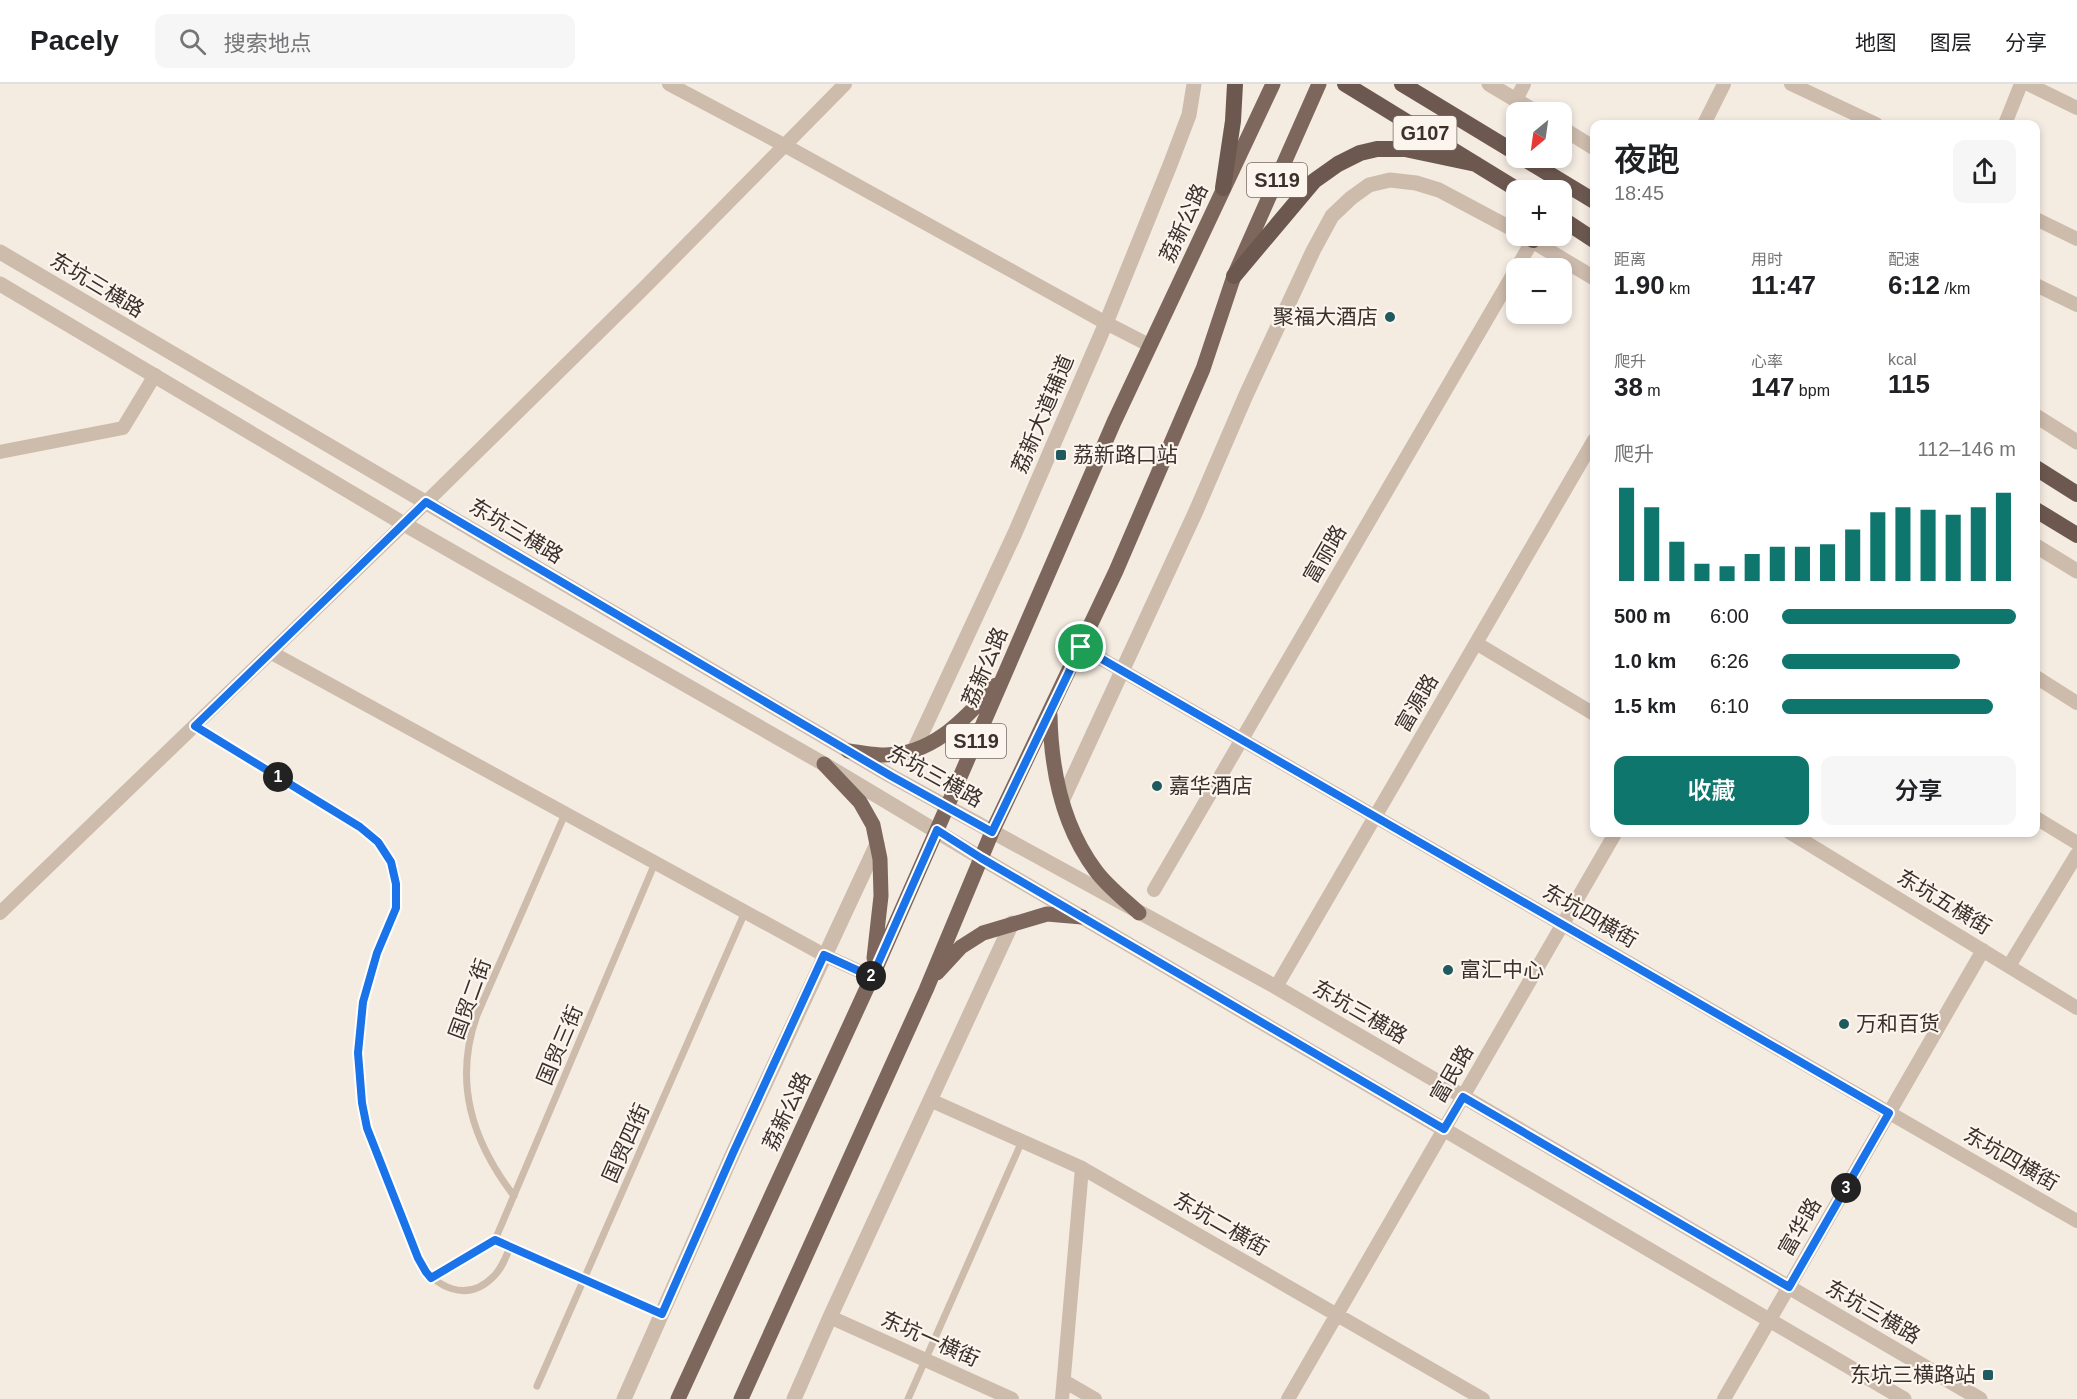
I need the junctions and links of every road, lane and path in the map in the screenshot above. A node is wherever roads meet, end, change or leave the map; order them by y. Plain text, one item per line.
1 (669, 84) edge
2 (845, 84) edge
3 (1235, 84) edge
4 (1273, 84) edge
5 (1319, 84) edge
6 (1345, 84) edge
7 (1402, 84) edge
8 (1489, 84) edge
9 (1524, 84) edge
10 (1724, 84) edge
11 (1791, 84) edge
12 (2021, 84) edge
13 (2028, 84) edge
14 (1195, 86) edge
15 (1516, 100) junction
16 (1519, 102) edge
17 (2077, 108) edge
18 (1706, 120) edge
19 (1856, 120) edge
20 (2007, 120) edge
21 (1572, 134) edge
22 (784, 145) junction
23 (1590, 146) edge
24 (1506, 147) edge
25 (1476, 164) junction
26 (1540, 168) edge
27 (1506, 183) edge
28 (1223, 188) junction
29 (1590, 199) edge
30 (2040, 221) edge
31 (1506, 226) edge
32 (1572, 226) edge
33 (1590, 237) edge
34 (2077, 239) edge
35 (1524, 246) edge
36 (1543, 246) edge
37 (0, 252) edge
38 (1590, 275) edge
39 (1234, 276) junction
40 (0, 284) edge
41 (2040, 287) edge
42 (2077, 305) edge
43 (1106, 323) junction
44 (1149, 345) junction
45 (155, 375) junction
46 (2040, 419) edge
47 (2077, 442) edge
48 (1590, 447) edge
49 (0, 452) edge
50 (2040, 471) edge
51 (2077, 494) edge
52 (426, 502) junction
53 (2040, 512) edge
54 (404, 524) junction
55 (2077, 535) edge
56 (2040, 548) edge
57 (2077, 571) edge
58 (1476, 643) junction
59 (1081, 647) junction
60 (272, 653) junction
61 (1122, 670) junction
62 (1004, 676) junction
63 (2040, 680) edge
64 (2077, 703) edge
65 (1590, 712) edge
66 (1050, 713) junction
67 (195, 726) junction
68 (1242, 739) junction
69 (914, 750) junction
70 (848, 751) junction
71 (824, 764) junction
72 (1062, 801) junction
73 (947, 807) junction
74 (565, 814) junction
75 (1375, 816) junction
76 (2040, 820) edge
77 (937, 830) junction
78 (992, 832) junction
79 (1613, 837) edge
80 (1797, 837) edge
81 (2077, 843) edge
82 (877, 844) junction
83 (2077, 854) edge
84 (981, 858) junction
85 (655, 863) junction
86 (1154, 890) dead end
87 (745, 912) junction
88 (0, 913) edge
89 (1139, 913) junction
90 (1082, 917) junction
91 (1012, 923) junction
92 (1563, 924) junction
93 (1983, 950) junction
94 (824, 955) junction
95 (2009, 966) junction
96 (872, 977) junction
97 (929, 982) junction
98 (1276, 987) junction
99 (2077, 1008) edge
100 (1463, 1097) junction
101 (930, 1100) junction
102 (1889, 1113) junction
103 (1444, 1129) junction
104 (1022, 1141) junction
105 (1082, 1168) junction
106 (514, 1196) junction
107 (2077, 1221) edge
108 (495, 1240) junction
109 (510, 1247) junction
110 (431, 1278) junction
111 (584, 1280) junction
112 (1789, 1287) junction
113 (662, 1314) junction
114 (1337, 1315) junction
115 (830, 1317) junction
116 (1770, 1320) junction
117 (925, 1360) junction
118 (1064, 1381) junction
119 (537, 1386) dead end
120 (624, 1399) edge
121 (678, 1399) edge
122 (741, 1399) edge
123 (794, 1399) edge
124 (908, 1399) edge
125 (1012, 1399) edge
126 (1062, 1399) edge
127 (1095, 1399) edge
128 (1288, 1399) edge
129 (1483, 1399) edge
130 (1724, 1399) edge
131 (1904, 1399) edge
132 (1980, 1399) edge

1 - 22 street
2 - 22 street
3 - 28 highway
4 - 28 main road, 荔新公路 / S119
5 - 39 main road, S119
6 - 25 highway, G107
7 - 24 highway, G107
8 - 15 street
9 - 15 street
10 - 18 street
11 - 19 street
12 - 20 street
13 - 17 street
14 - 43 street, 荔新大道辅道
15 - 16 street
21 - 23 street
22 - 43 street
22 - 52 street
25 - 27 highway, G107
25 - 39 highway
26 - 29 highway
28 - 44 main road, 荔新公路 / S119
30 - 34 street
31 - 61 street
32 - 33 highway
35 - 68 street, 富丽路
36 - 38 street
37 - 52 street, 东坑三横路
39 - 59 main road, S119
40 - 45 street
41 - 42 street
43 - 44 street
43 - 69 street, 荔新大道辅道
44 - 62 main road, 荔新公路 / S119
45 - 49 street
45 - 54 street
46 - 47 street
48 - 58 street, 富源路
50 - 51 highway
52 - 54 street
52 - 70 street, 东坑三横路
53 - 55 highway
54 - 60 street
54 - 71 street
56 - 57 street
58 - 65 street
58 - 75 street, 富源路
59 - 61 street, 东坑四横街
59 - 66 main road, S119
60 - 67 street
60 - 74 street
61 - 68 street, 东坑四横街
61 - 72 street
62 - 69 main road
62 - 73 main road, 荔新公路 / S119
63 - 64 street
66 - 72 main road
66 - 78 main road, S119
67 - 88 street
67 - 110 lane
68 - 75 street, 东坑四横街
68 - 86 street, 富丽路
69 - 70 main road
70 - 73 street, 东坑三横路
71 - 77 street
71 - 82 main road
72 - 89 main road
73 - 77 main road, 荔新公路 / S119
73 - 78 street, 东坑三横路
74 - 85 street
74 - 106 lane, 国贸二街
75 - 92 street, 东坑四横街
75 - 98 street, 富源路
76 - 81 street
77 - 84 street
77 - 96 main road, 荔新公路 / S119
78 - 84 main road, S119
78 - 89 street, 东坑三横路
79 - 92 street, 富民路
80 - 93 street, 东坑五横街
82 - 94 street
82 - 96 main road
83 - 95 street
84 - 90 street
84 - 97 main road, S119
85 - 87 street
85 - 106 lane, 国贸三街
87 - 94 street
87 - 111 lane, 国贸四街
89 - 98 street, 东坑三横路
90 - 91 main road
90 - 103 street
91 - 97 main road
91 - 101 street
92 - 100 street, 富民路
92 - 102 street, 东坑四横街
93 - 95 street, 东坑五横街
93 - 102 street, 富华路
94 - 96 street
94 - 113 street
95 - 99 street, 东坑五横街
96 - 121 main road, 荔新公路 / S119
97 - 122 main road, S119
98 - 100 street, 东坑三横路
100 - 103 street, 富民路
100 - 112 street, 东坑三横路
101 - 104 street, 东坑二横街
101 - 115 street
102 - 107 street, 东坑四横街
102 - 112 street, 富华路
103 - 114 street, 富民路
103 - 116 street
104 - 105 street, 东坑二横街
104 - 117 lane
105 - 114 street, 东坑二横街
105 - 118 street
106 - 108 lane, 国贸三街
108 - 109 lane
108 - 110 lane
109 - 110 lane
109 - 111 lane
111 - 113 lane
111 - 119 lane, 国贸四街
112 - 116 street, 富华路
112 - 132 street, 东坑三横路
113 - 120 street
114 - 128 street, 富民路
114 - 129 street, 东坑二横街
115 - 117 street, 东坑一横街
115 - 123 street
116 - 130 street, 富华路
116 - 131 street
117 - 124 lane
117 - 125 street, 东坑一横街
118 - 126 street
118 - 127 street

